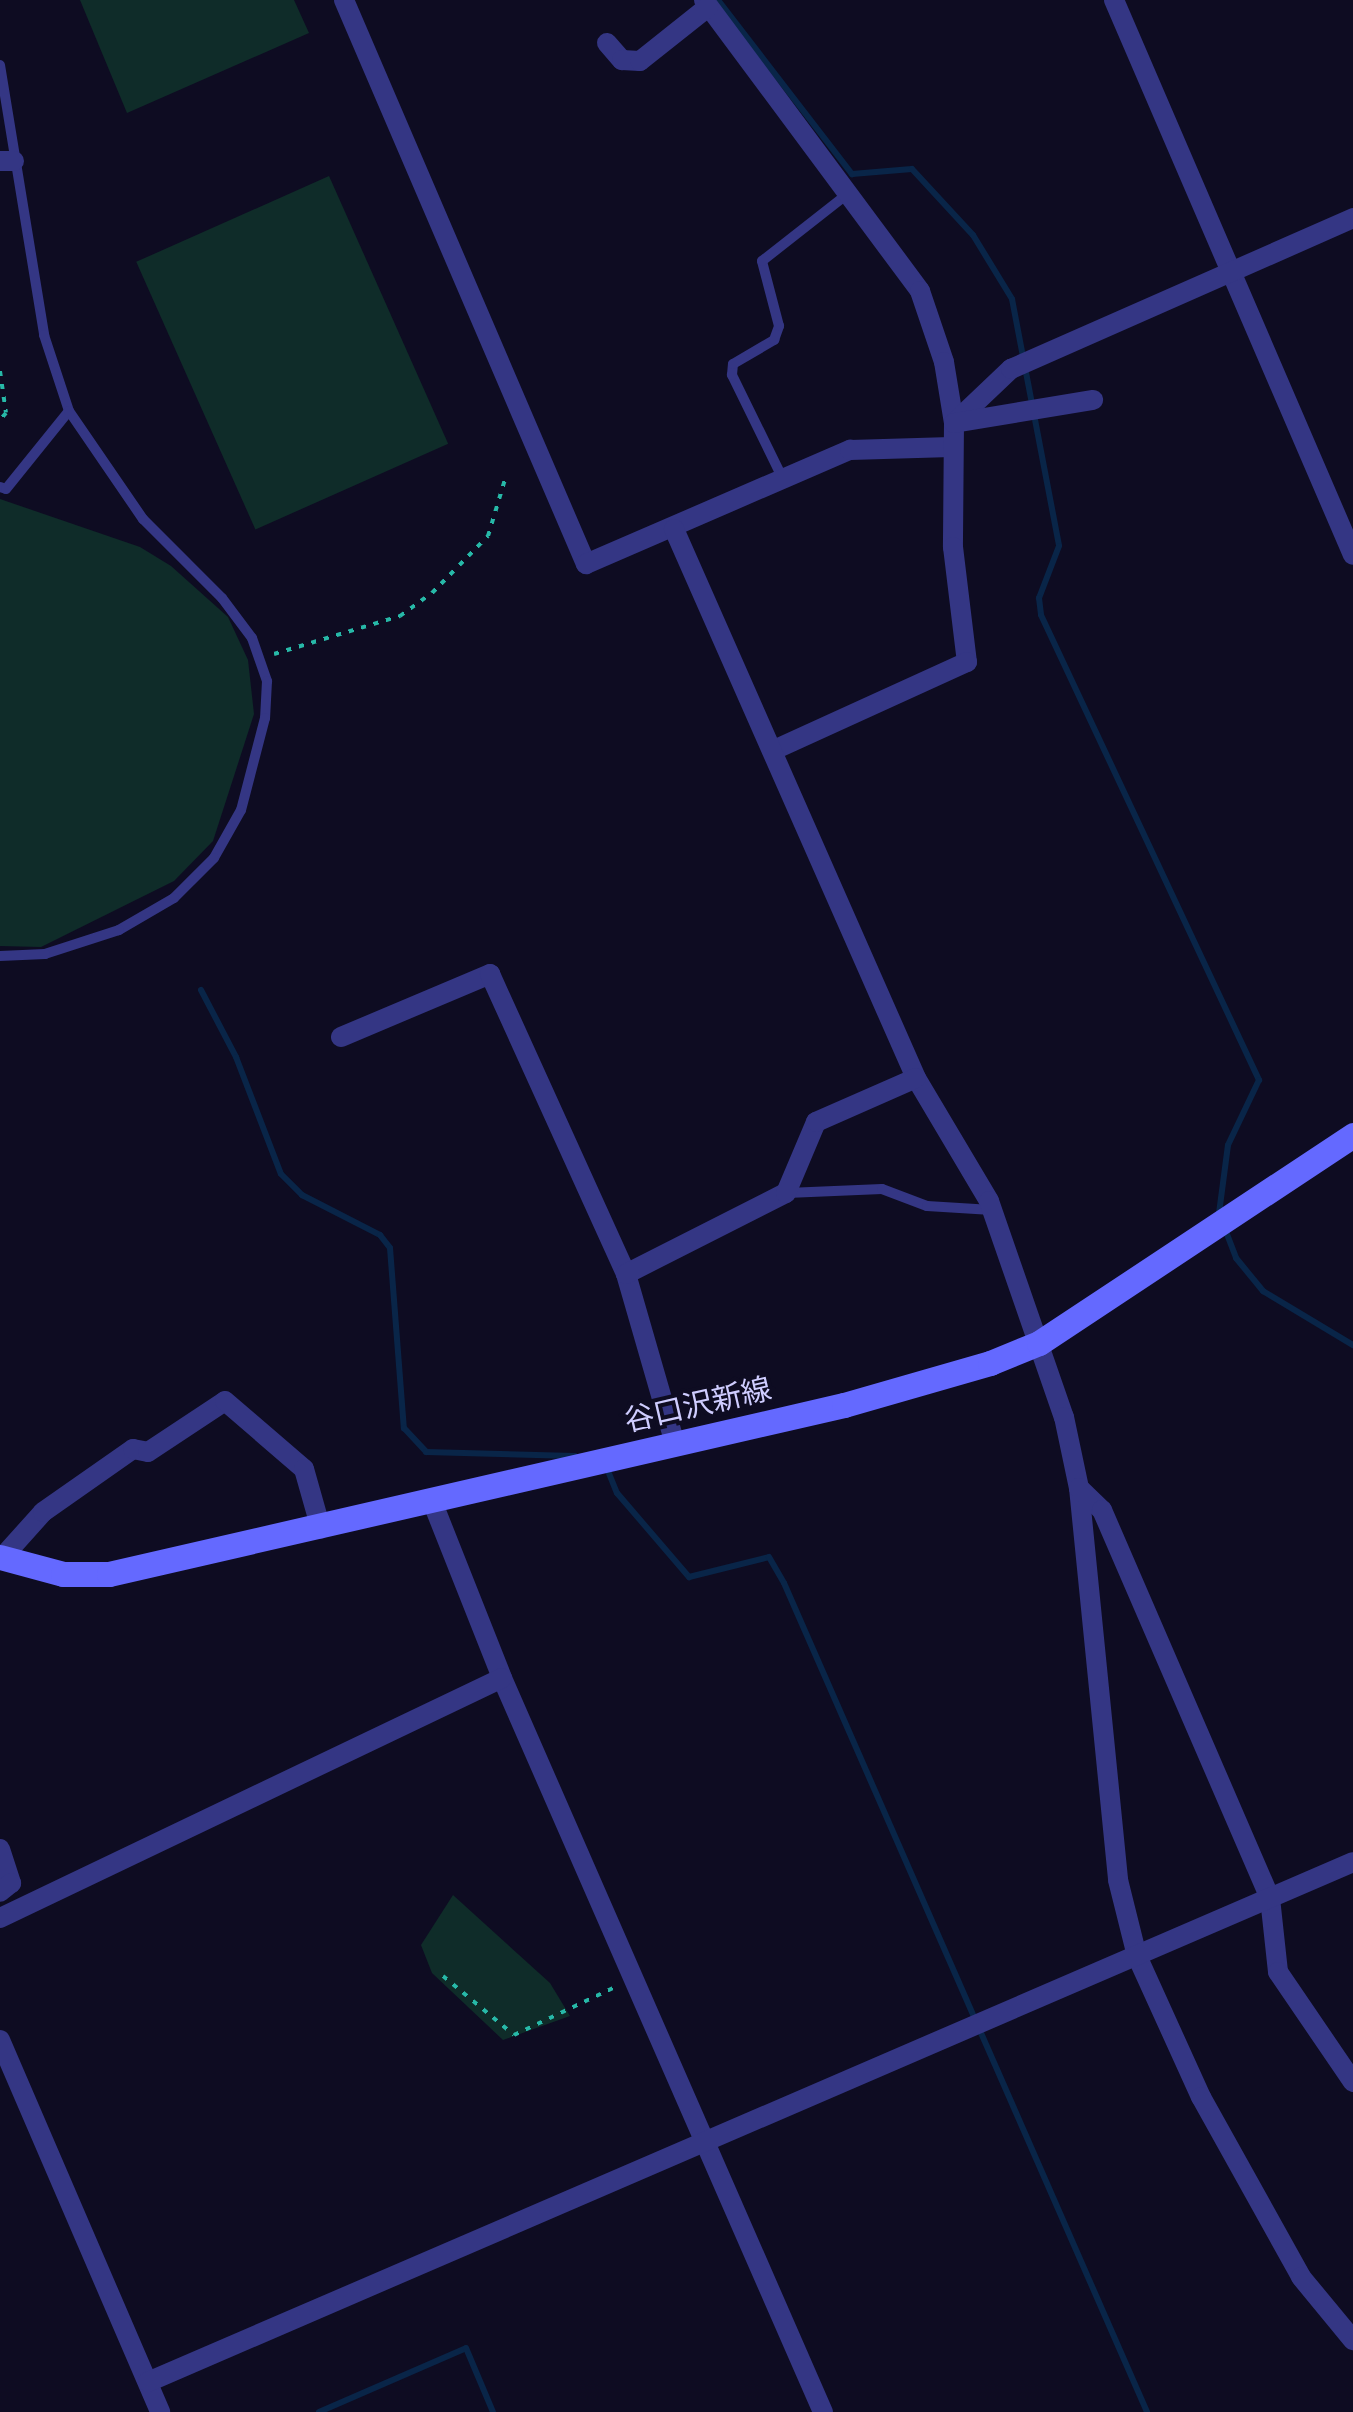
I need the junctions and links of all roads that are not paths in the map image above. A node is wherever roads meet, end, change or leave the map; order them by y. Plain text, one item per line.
1 (344, 0) edge
2 (1114, 0) edge
3 (706, 4) edge
4 (606, 43) dead end
5 (0, 65) edge
6 (7, 161) edge
7 (851, 191) junction
8 (1353, 218) edge
9 (1232, 273) junction
10 (1093, 400) dead end
11 (68, 411) junction
12 (954, 422) junction
13 (951, 447) junction
14 (782, 477) junction
15 (0, 487) edge
16 (674, 529) junction
17 (1353, 555) edge
18 (772, 751) junction
19 (0, 956) edge
20 (341, 1037) dead end
21 (916, 1078) junction
22 (1353, 1135) edge
23 (786, 1193) junction
24 (992, 1210) junction
25 (626, 1274) junction
26 (1039, 1343) junction
27 (675, 1444) junction
28 (1079, 1488) junction
29 (432, 1501) junction
30 (321, 1529) junction
31 (1, 1558) edge
32 (502, 1678) junction
33 (0, 1849) edge
34 (1353, 1862) edge
35 (0, 1892) edge
36 (1270, 1898) junction
37 (0, 1918) edge
38 (1136, 1956) junction
39 (0, 2040) edge
40 (1353, 2082) edge
41 (707, 2140) junction
42 (1353, 2340) edge
43 (148, 2382) junction
44 (160, 2412) edge
45 (823, 2412) edge

1 - 16 street
2 - 9 street
3 - 4 street
3 - 7 street
5 - 6 lane
6 - 11 lane
7 - 12 street
7 - 14 lane
8 - 9 street
9 - 12 street
9 - 17 street
10 - 12 street
11 - 15 lane
11 - 19 lane
12 - 13 street
13 - 14 street
13 - 18 street
14 - 16 street
16 - 18 street
18 - 21 street
20 - 25 street
21 - 23 street
21 - 24 street
22 - 26 main road, 谷口沢新線
23 - 24 lane
23 - 25 street
24 - 26 street
25 - 27 street
26 - 27 main road, 谷口沢新線
26 - 28 street
27 - 29 main road, 谷口沢新線
28 - 36 street
28 - 38 street
29 - 30 main road, 谷口沢新線
29 - 32 street
30 - 31 main road, 谷口沢新線
30 - 31 street
32 - 37 street
32 - 41 street
33 - 35 street
34 - 36 street
36 - 38 street
36 - 40 street
38 - 41 street
38 - 42 street
39 - 43 street
41 - 43 street
41 - 45 street
43 - 44 street

